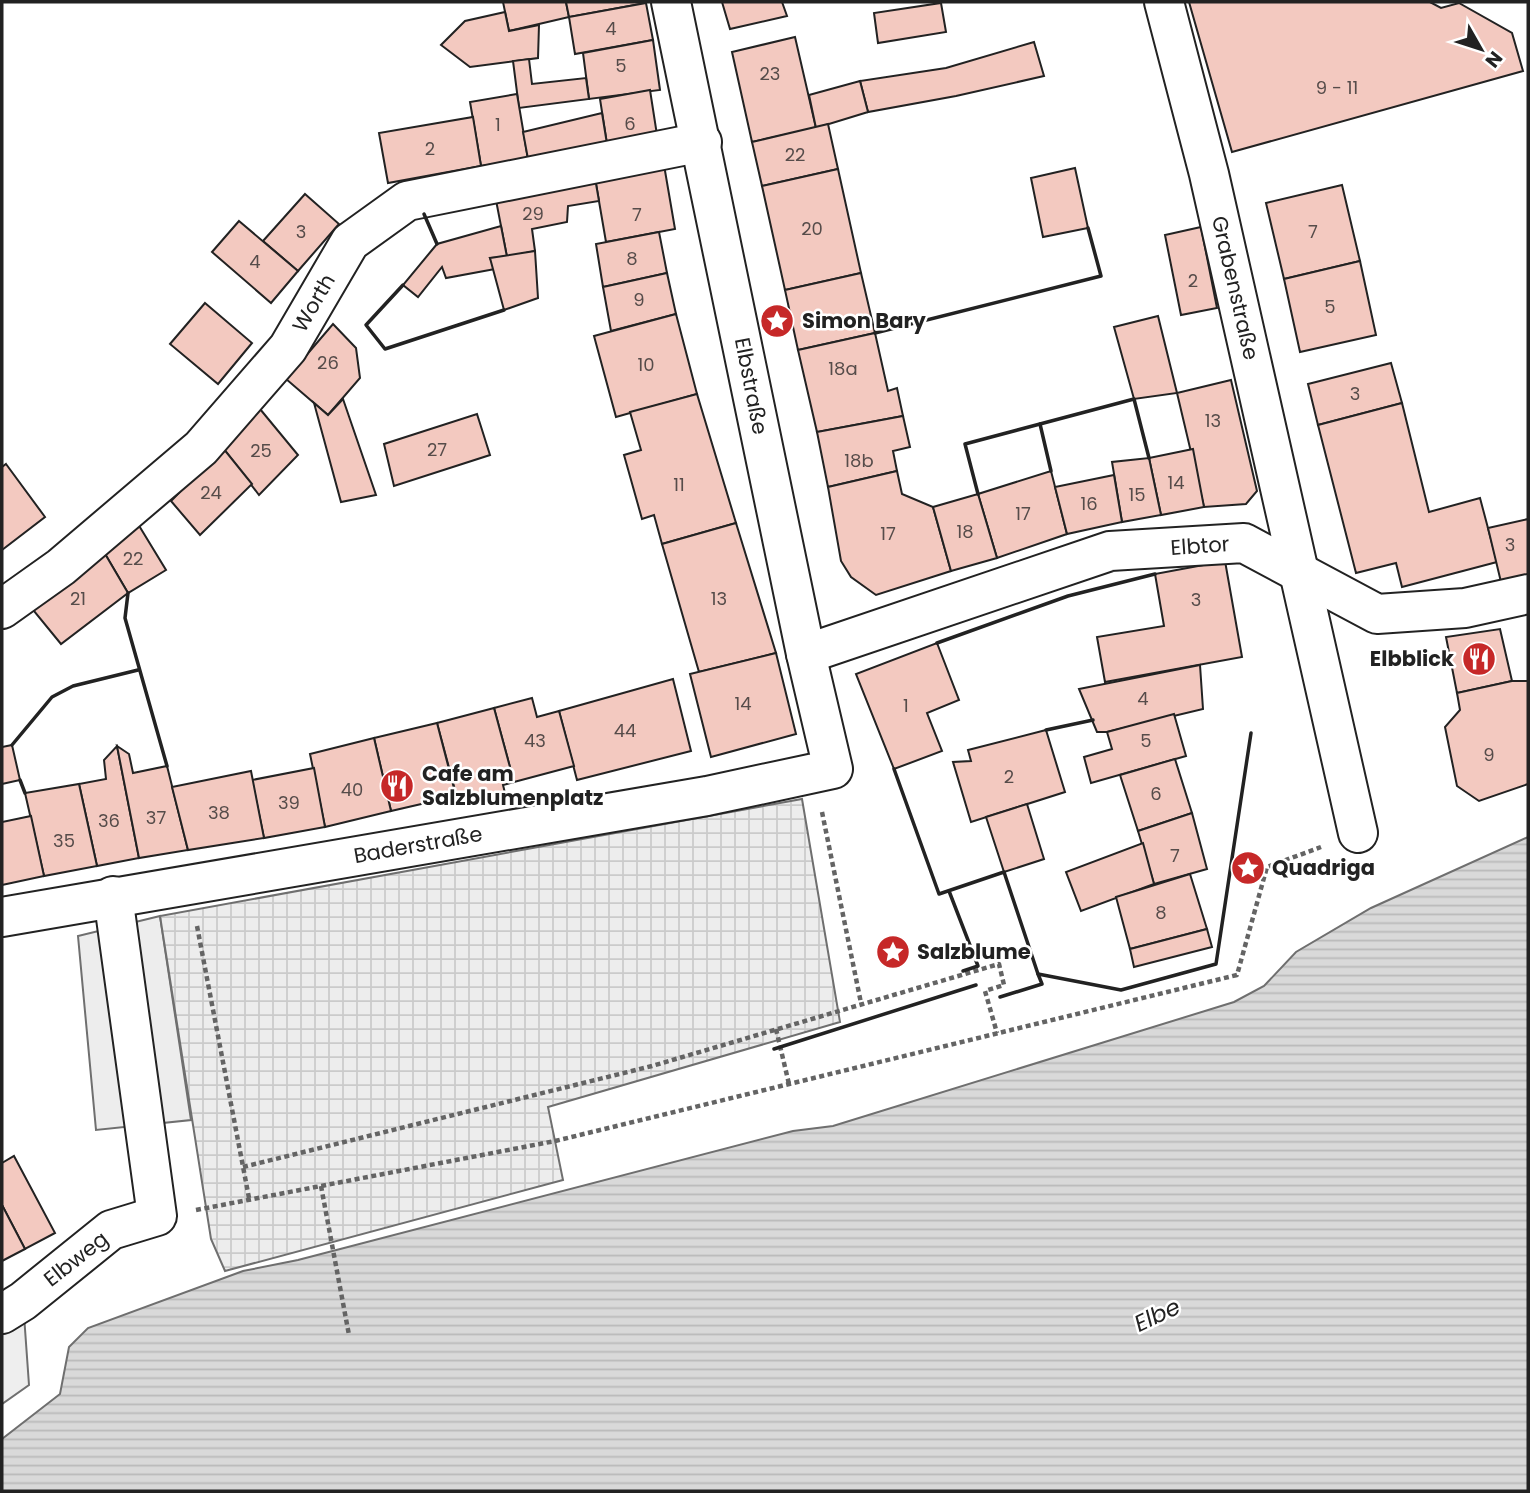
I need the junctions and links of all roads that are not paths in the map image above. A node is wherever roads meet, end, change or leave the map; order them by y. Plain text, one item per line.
1 (671, 2) edge
2 (1164, 2) edge
3 (702, 142) junction
4 (1301, 575) junction
5 (1528, 594) edge
6 (2, 608) edge
7 (806, 654) junction
8 (824, 771) joint
9 (1358, 833) road end
10 (113, 896) junction
11 (2, 917) edge
12 (2, 1314) edge

1 - 3 street, Elbstraße
2 - 4 street, Grabenstraße
3 - 6 street, Worth
3 - 7 street, Elbstraße
4 - 5 street, Elbtor
4 - 7 street, Elbtor
4 - 9 street
7 - 8 street, Elbstraße
8 - 10 street, Baderstraße
10 - 11 street, Baderstraße
10 - 12 street, Elbweg

